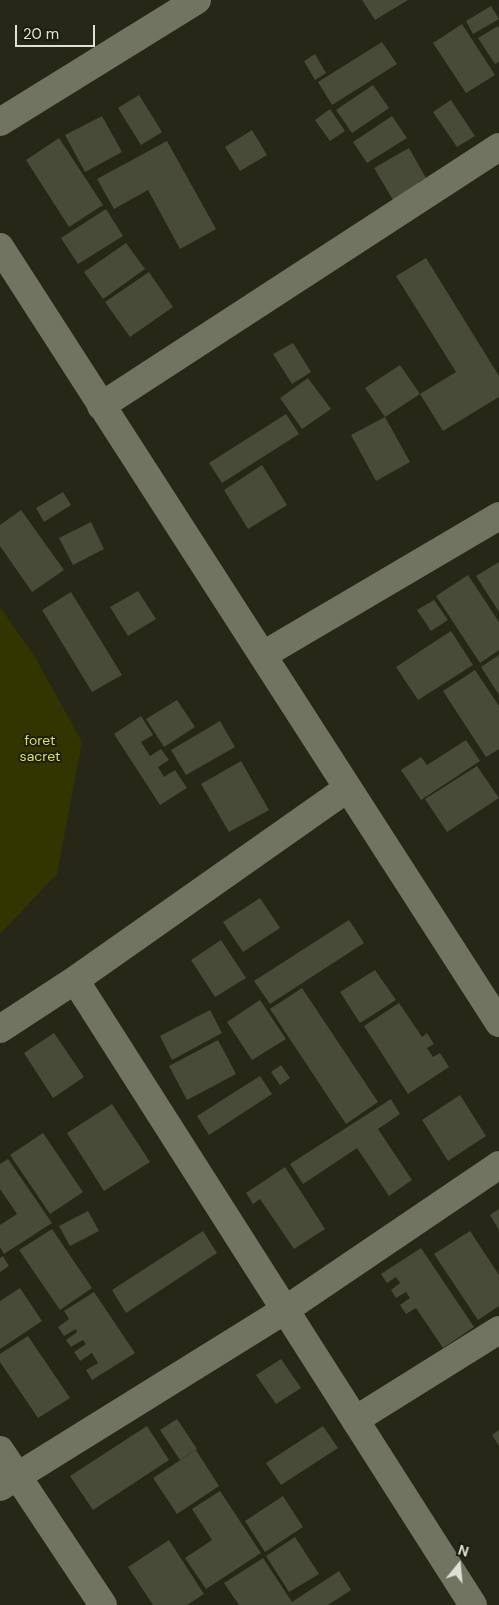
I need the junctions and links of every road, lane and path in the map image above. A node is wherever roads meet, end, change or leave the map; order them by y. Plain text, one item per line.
1 (198, 0) edge
2 (0, 122) edge
3 (499, 147) edge
4 (0, 247) edge
5 (101, 406) junction
6 (499, 516) edge
7 (263, 655) junction
8 (348, 788) junction
9 (75, 980) junction
10 (499, 1023) edge
11 (0, 1029) edge
12 (499, 1165) edge
13 (285, 1310) junction
14 (499, 1330) edge
15 (355, 1420) junction
16 (0, 1450) edge
17 (9, 1482) edge
18 (103, 1605) edge
19 (473, 1605) edge

1 - 2 street
3 - 5 street
4 - 5 street
5 - 7 street
6 - 7 street
7 - 8 street
8 - 9 street
8 - 10 street
9 - 11 street
9 - 13 street
12 - 13 street
13 - 15 street
13 - 17 street
14 - 15 street
15 - 19 street
16 - 17 street
17 - 18 street

